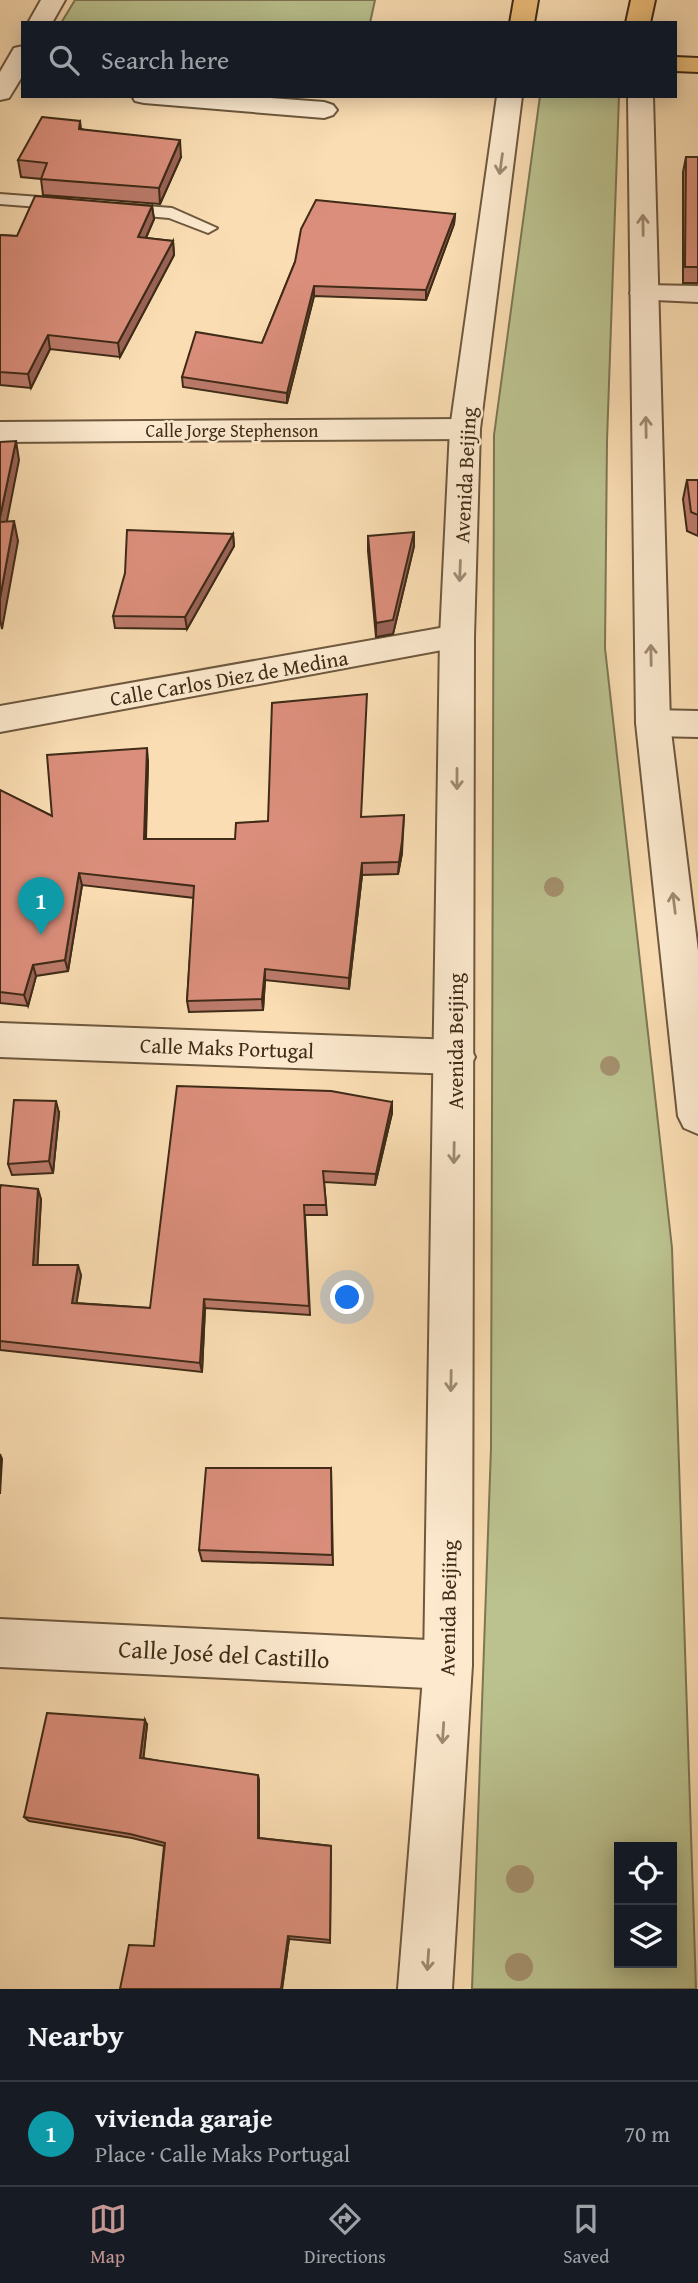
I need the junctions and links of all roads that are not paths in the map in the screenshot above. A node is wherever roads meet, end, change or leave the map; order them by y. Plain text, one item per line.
1 (53, 0) edge
2 (526, 0) edge
3 (643, 0) edge
4 (41, 21) edge
5 (522, 21) edge
6 (638, 21) edge
7 (677, 48) edge
8 (698, 49) edge
9 (21, 58) edge
10 (677, 64) edge
11 (698, 65) edge
12 (9, 89) edge
13 (170, 98) edge
14 (510, 98) edge
15 (640, 98) edge
16 (324, 110) dead end
17 (0, 199) edge
18 (80, 205) edge
19 (106, 208) edge
20 (208, 228) dead end
21 (644, 293) junction
22 (698, 294) edge
23 (464, 429) junction
24 (0, 432) edge
25 (457, 637) junction
26 (0, 719) edge
27 (653, 723) junction
28 (698, 724) edge
29 (0, 1040) edge
30 (455, 1057) junction
31 (698, 1116) edge
32 (0, 1643) edge
33 (448, 1665) junction
34 (425, 1989) edge

1 - 4 street
2 - 5 main road
3 - 6 main road
7 - 8 main road
9 - 12 street
10 - 11 main road
13 - 16 street
14 -> 23 street, Avenida Beijing
21 -> 15 street
17 - 18 lane
19 - 20 lane
21 - 22 street
27 -> 21 street
23 - 24 street, Calle Jorge Stephenson
23 -> 25 street, Avenida Beijing
25 - 26 street, Calle Carlos Diez de Medina
25 -> 30 street, Avenida Beijing
27 - 28 street
31 -> 27 street
29 - 30 street, Calle Maks Portugal
30 -> 33 street, Avenida Beijing
32 - 33 street, Calle José del Castillo
33 -> 34 street, Avenida Beijing

